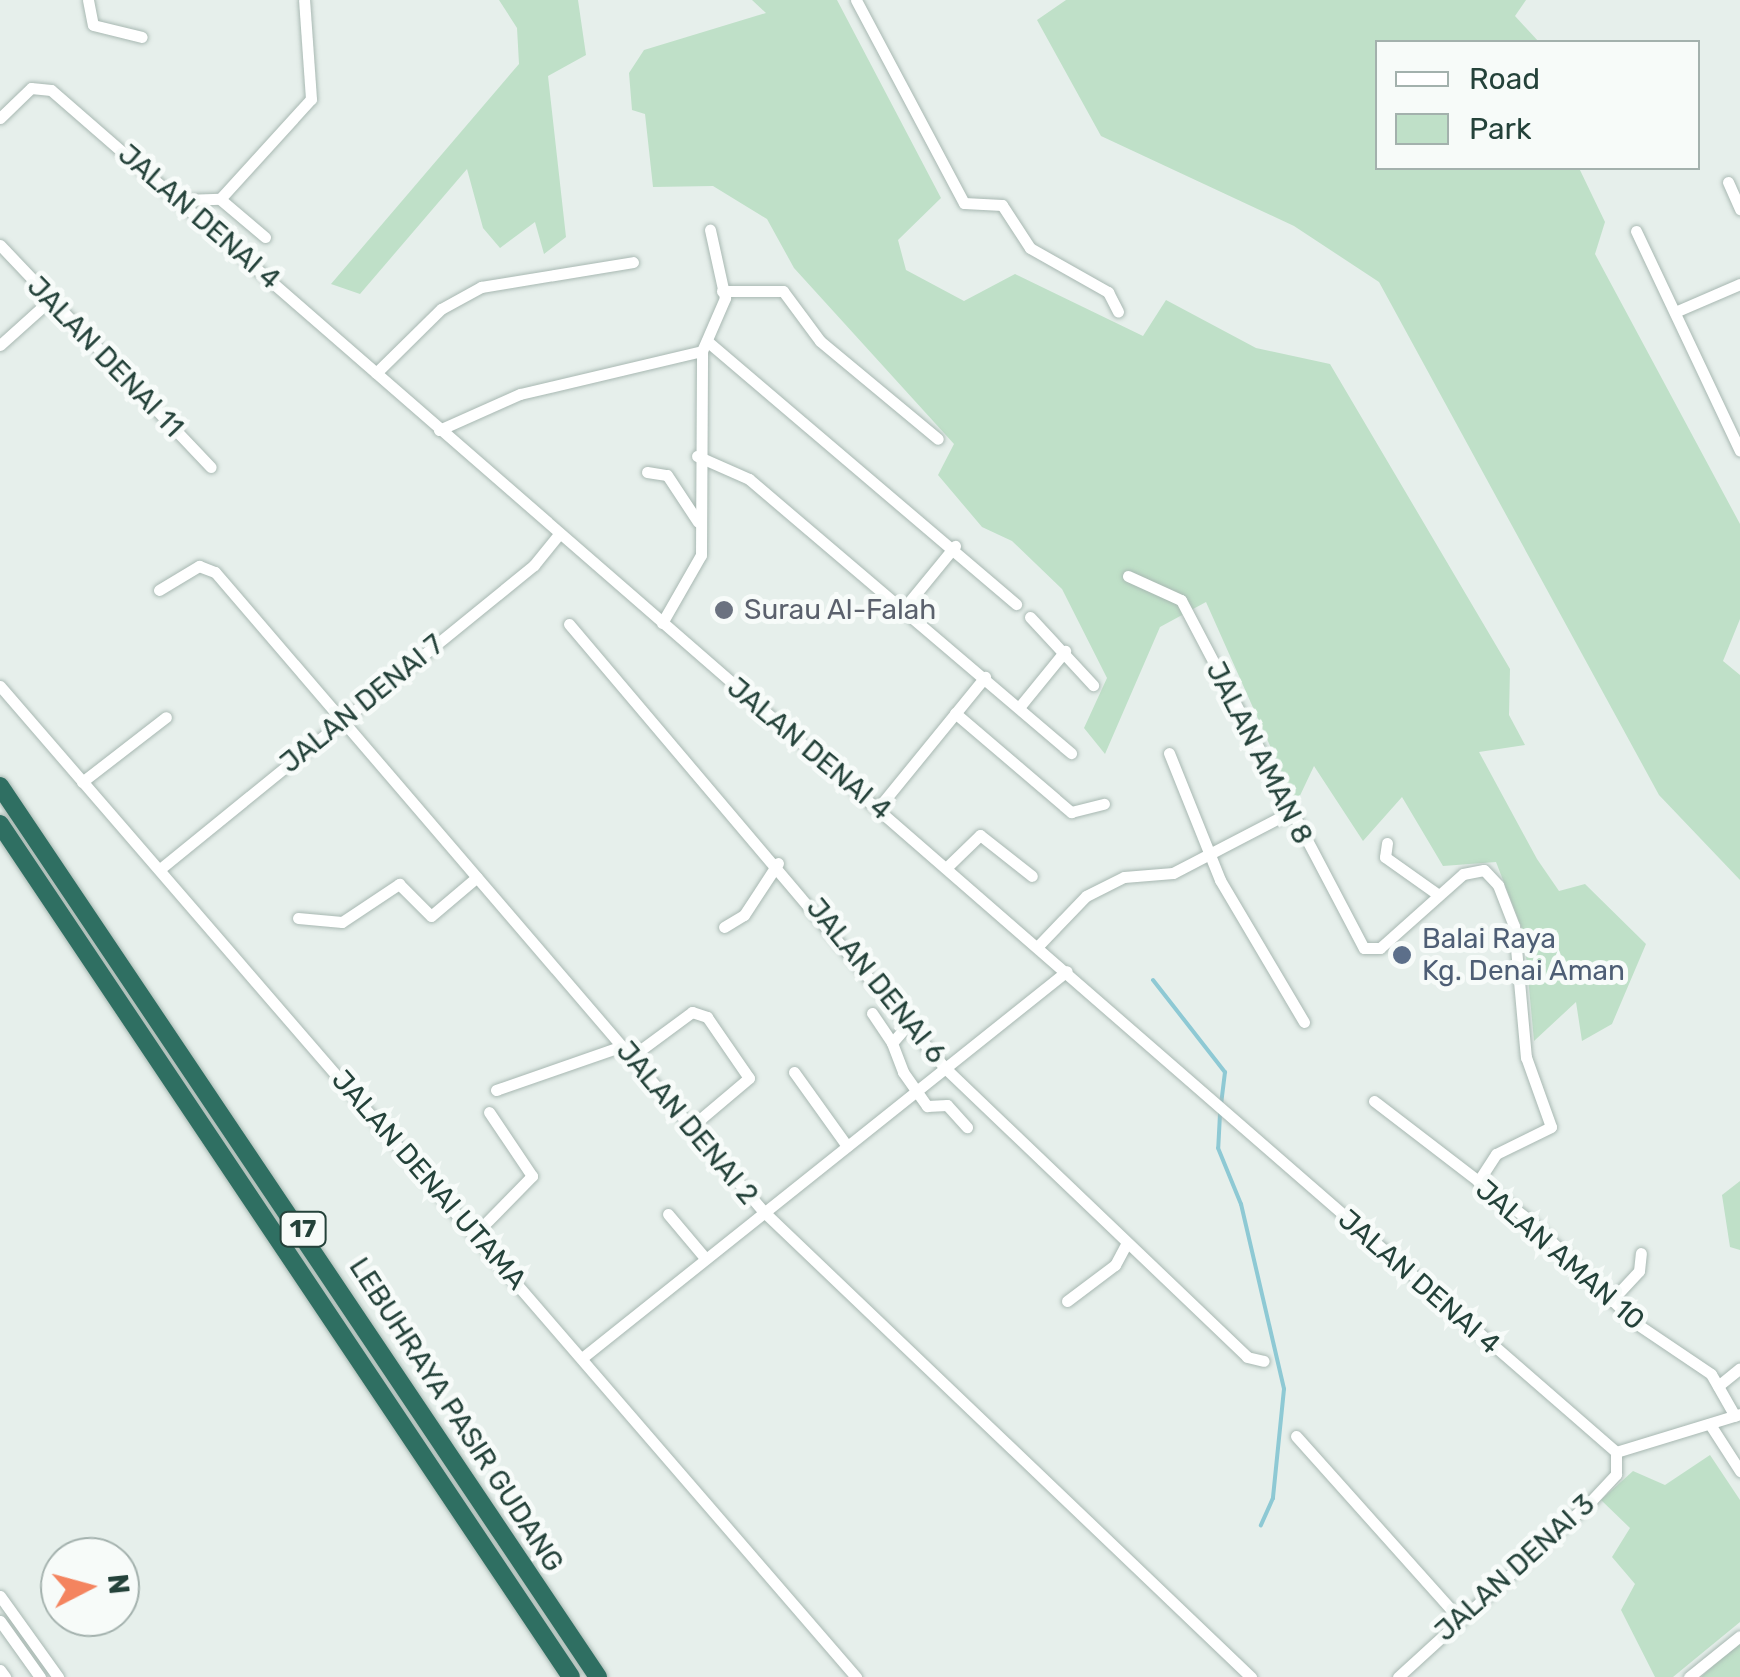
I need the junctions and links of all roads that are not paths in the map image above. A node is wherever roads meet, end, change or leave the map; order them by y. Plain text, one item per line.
1 (88, 0) edge
2 (304, 0) edge
3 (856, 0) edge
4 (142, 38) dead end
5 (0, 118) edge
6 (1728, 182) dead end
7 (220, 199) junction
8 (183, 200) junction
9 (1740, 209) edge
10 (710, 230) dead end
11 (1636, 231) dead end
12 (265, 237) dead end
13 (0, 245) edge
14 (633, 262) dead end
15 (1740, 284) edge
16 (722, 290) junction
17 (49, 301) junction
18 (1118, 312) dead end
19 (1674, 312) junction
20 (0, 345) edge
21 (704, 346) junction
22 (376, 373) junction
23 (440, 430) junction
24 (938, 439) dead end
25 (1740, 451) edge
26 (697, 456) junction
27 (210, 467) dead end
28 (648, 472) dead end
29 (700, 525) junction
30 (559, 534) junction
31 (955, 546) junction
32 (1128, 576) dead end
33 (158, 590) dead end
34 (1016, 604) dead end
35 (905, 607) junction
36 (1030, 617) dead end
37 (662, 623) junction
38 (569, 624) dead end
39 (1065, 651) junction
40 (985, 677) junction
41 (1094, 685) dead end
42 (0, 686) edge
43 (1021, 705) junction
44 (956, 713) junction
45 (166, 716) dead end
46 (343, 716) junction
47 (1071, 753) dead end
48 (1169, 753) dead end
49 (82, 782) junction
50 (0, 786) edge
51 (1104, 804) dead end
52 (878, 807) junction
53 (1290, 812) junction
54 (0, 824) edge
55 (1387, 842) dead end
56 (1213, 855) junction
57 (778, 863) junction
58 (948, 867) junction
59 (160, 869) junction
60 (477, 876) junction
61 (1032, 876) dead end
62 (1437, 894) junction
63 (298, 918) dead end
64 (724, 927) dead end
65 (1038, 946) junction
66 (1068, 972) junction
67 (872, 1012) dead end
68 (911, 1022) junction
69 (1304, 1022) dead end
70 (892, 1043) junction
71 (622, 1046) junction
72 (631, 1057) junction
73 (944, 1067) junction
74 (794, 1072) dead end
75 (496, 1090) dead end
76 (915, 1091) junction
77 (1374, 1101) dead end
78 (489, 1112) dead end
79 (691, 1127) junction
80 (967, 1127) dead end
81 (846, 1146) junction
82 (1478, 1182) junction
83 (762, 1211) junction
84 (668, 1214) dead end
85 (476, 1233) junction
86 (1126, 1244) junction
87 (1641, 1253) dead end
88 (704, 1258) junction
89 (1067, 1301) dead end
90 (1611, 1301) junction
91 (582, 1358) junction
92 (1264, 1360) dead end
93 (1740, 1368) edge
94 (1718, 1386) junction
95 (1738, 1415) edge
96 (1711, 1426) junction
97 (1296, 1436) dead end
98 (1616, 1452) junction
99 (1740, 1472) edge
100 (0, 1596) edge
101 (1459, 1618) junction
102 (0, 1622) edge
103 (1740, 1636) edge
104 (0, 1670) edge
105 (1247, 1675) edge
106 (5, 1677) edge
107 (40, 1677) edge
108 (58, 1677) edge
109 (571, 1677) edge
110 (598, 1677) edge
111 (856, 1677) edge
112 (1398, 1677) edge
113 (1690, 1677) edge

1 - 4 street
2 - 7 street
3 - 18 street
5 - 8 street, JALAN DENAI 4
6 - 9 street
7 - 8 street
7 - 12 street
8 - 22 street, JALAN DENAI 4
10 - 16 street
11 - 19 street
13 - 17 street, JALAN DENAI 11
14 - 22 street
15 - 19 street
16 - 21 street
16 - 24 street
17 - 20 street
17 - 27 street, JALAN DENAI 11
19 - 25 street
21 - 23 street
21 - 26 street
21 - 31 street
22 - 23 street, JALAN DENAI 4
23 - 30 street, JALAN DENAI 4
26 - 29 street
26 - 35 street
28 - 29 street
29 - 37 street
30 - 37 street, JALAN DENAI 4
30 - 46 street, JALAN DENAI 7
31 - 34 street
31 - 35 street
32 - 53 street, JALAN AMAN 8
33 - 46 street, JALAN DENAI 2
35 - 40 street
36 - 39 street
37 - 52 street, JALAN DENAI 4
38 - 57 street, JALAN DENAI 6
39 - 41 street
39 - 43 street
40 - 43 street
40 - 44 street
42 - 49 street, JALAN DENAI UTAMA
43 - 47 street
44 - 51 street
44 - 52 street
45 - 49 street
46 - 59 street, JALAN DENAI 7
46 - 60 street, JALAN DENAI 2
48 - 56 street
49 - 59 street, JALAN DENAI UTAMA
50 - 110 highway, LEBUHRAYA PASIR GUDANG / 17
52 - 58 street, JALAN DENAI 4
53 - 56 street
53 - 62 street, JALAN AMAN 8
54 - 109 highway, LEBUHRAYA PASIR GUDANG / 17
55 - 62 street
56 - 65 street
56 - 69 street
57 - 64 street
57 - 68 street, JALAN DENAI 6
58 - 61 street
58 - 65 street, JALAN DENAI 4
59 - 85 street, JALAN DENAI UTAMA
60 - 63 street
60 - 71 street, JALAN DENAI 2
62 - 82 street
65 - 66 street, JALAN DENAI 4
66 - 73 street
66 - 98 street, JALAN DENAI 4
67 - 70 street
68 - 70 street
68 - 73 street, JALAN DENAI 6
70 - 76 street
71 - 72 street, JALAN DENAI 2
71 - 75 street
72 - 79 street, JALAN DENAI 2
72 - 79 street
73 - 76 street
73 - 86 street, JALAN DENAI 6
74 - 81 street
76 - 80 street
76 - 81 street
77 - 82 street, JALAN AMAN 10
78 - 85 street
79 - 83 street, JALAN DENAI 2
81 - 83 street
82 - 90 street, JALAN AMAN 10
83 - 88 street
83 - 105 street, JALAN DENAI 2
84 - 88 street
85 - 91 street, JALAN DENAI UTAMA
86 - 89 street
86 - 92 street, JALAN DENAI 6
87 - 90 street
88 - 91 street
90 - 94 street, JALAN AMAN 10
91 - 111 street, JALAN DENAI UTAMA
93 - 94 street
94 - 95 street, JALAN AMAN 10
95 - 96 street
96 - 98 street
96 - 99 street
97 - 101 street
98 - 101 street, JALAN DENAI 3
100 - 108 street
101 - 112 street, JALAN DENAI 3
102 - 107 street
103 - 113 street
104 - 106 street

